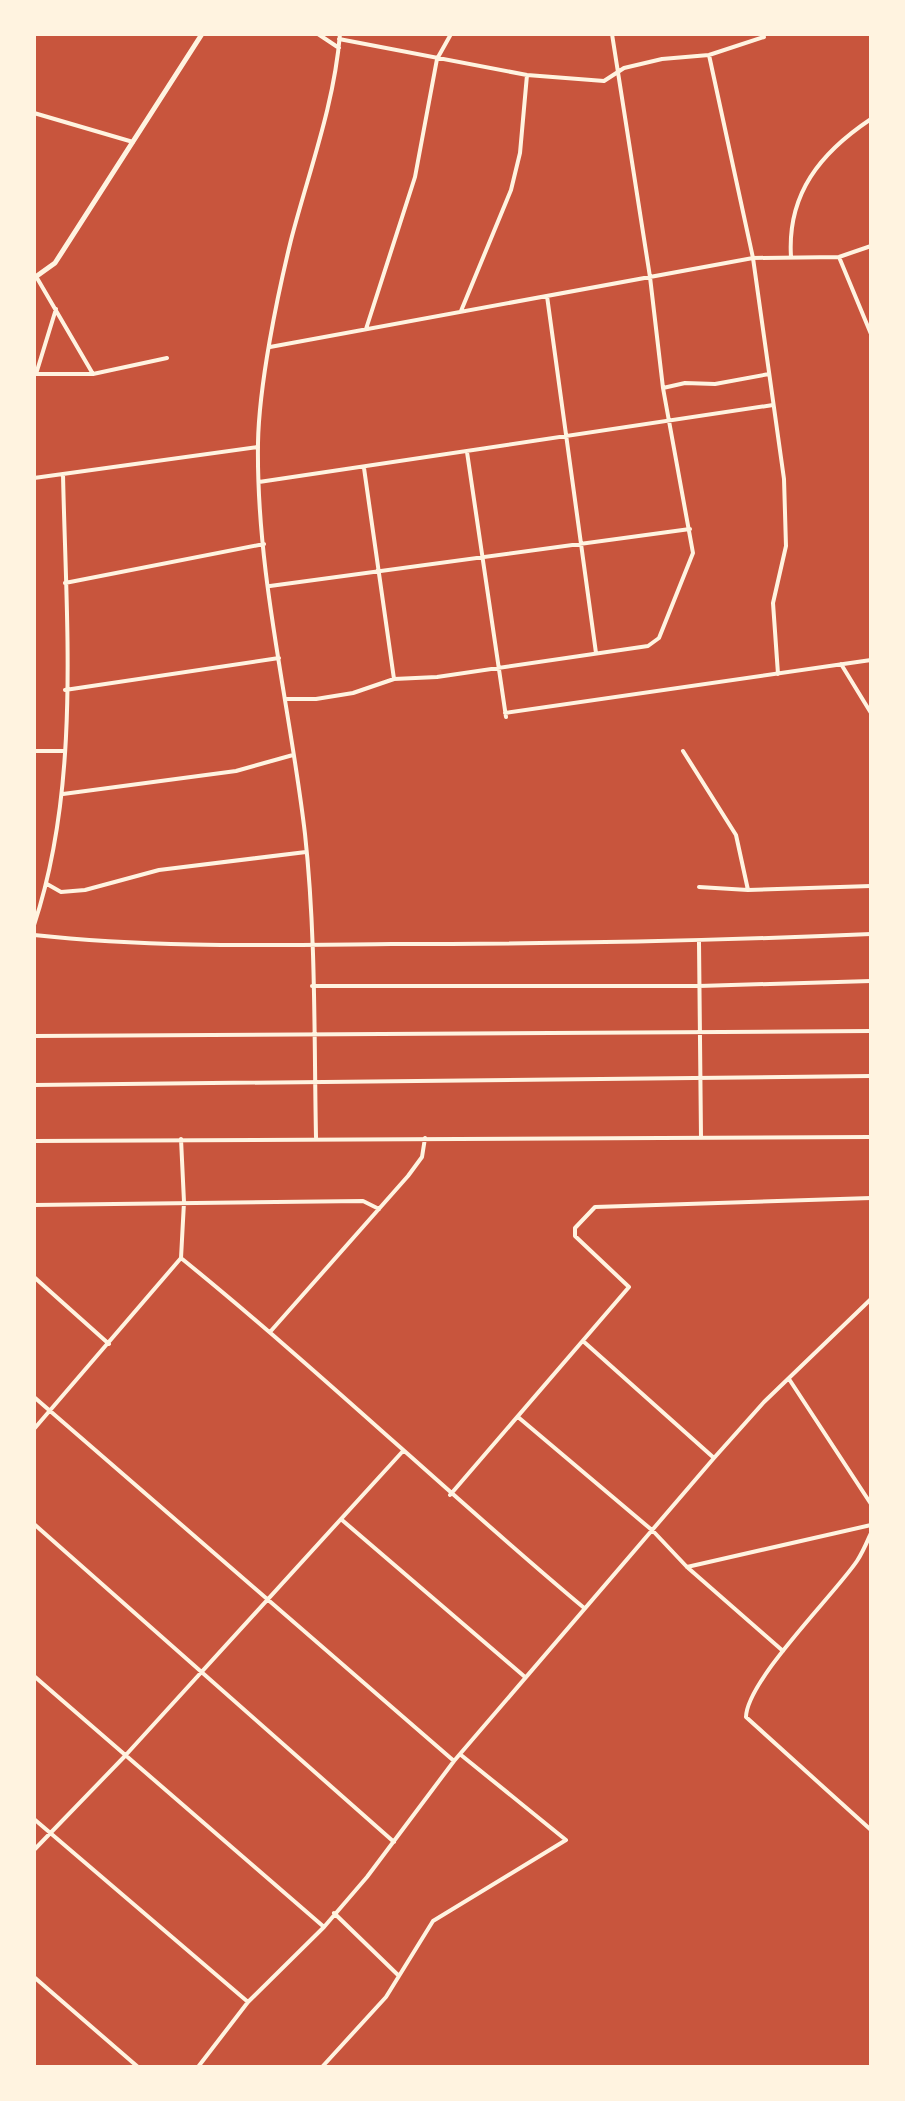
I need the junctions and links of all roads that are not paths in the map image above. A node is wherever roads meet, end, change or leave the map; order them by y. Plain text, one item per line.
1 (202, 34) edge
2 (318, 34) edge
3 (451, 34) edge
4 (612, 34) edge
5 (339, 36) edge
6 (764, 37) dead end
7 (339, 48) junction
8 (709, 55) junction
9 (437, 59) junction
10 (619, 72) junction
11 (527, 75) junction
12 (34, 113) edge
13 (871, 119) edge
14 (133, 142) junction
15 (871, 246) edge
16 (791, 257) junction
17 (839, 257) junction
18 (753, 258) junction
19 (650, 277) junction
20 (35, 278) edge
21 (547, 296) junction
22 (56, 309) junction
23 (461, 311) junction
24 (366, 329) junction
25 (871, 334) edge
26 (270, 347) junction
27 (167, 358) dead end
28 (35, 374) edge
29 (93, 374) junction
30 (769, 374) junction
31 (663, 388) junction
32 (773, 405) junction
33 (669, 420) junction
34 (564, 436) junction
35 (258, 447) junction
36 (467, 452) junction
37 (363, 467) junction
38 (63, 474) junction
39 (34, 478) edge
40 (259, 482) junction
41 (690, 529) junction
42 (264, 544) junction
43 (582, 544) junction
44 (483, 557) junction
45 (379, 573) junction
46 (65, 583) junction
47 (270, 586) junction
48 (596, 653) junction
49 (279, 658) junction
50 (871, 660) edge
51 (841, 664) junction
52 (499, 668) junction
53 (778, 674) junction
54 (394, 679) junction
55 (65, 690) junction
56 (285, 699) junction
57 (871, 713) edge
58 (34, 751) edge
59 (64, 751) junction
60 (683, 751) dead end
61 (294, 755) junction
62 (63, 794) junction
63 (306, 852) junction
64 (47, 884) junction
65 (871, 886) edge
66 (699, 887) dead end
67 (748, 890) junction
68 (34, 925) edge
69 (871, 934) edge
70 (34, 935) edge
71 (699, 942) junction
72 (312, 945) junction
73 (871, 981) edge
74 (312, 986) junction
75 (699, 986) junction
76 (871, 1031) edge
77 (314, 1033) junction
78 (699, 1033) junction
79 (34, 1036) edge
80 (871, 1076) edge
81 (700, 1080) junction
82 (315, 1083) junction
83 (34, 1085) edge
84 (316, 1137) junction
85 (701, 1137) junction
86 (871, 1137) edge
87 (425, 1138) junction
88 (181, 1139) junction
89 (34, 1141) edge
90 (871, 1198) edge
91 (184, 1202) junction
92 (34, 1205) edge
93 (379, 1209) junction
94 (181, 1258) junction
95 (34, 1277) edge
96 (871, 1299) edge
97 (270, 1332) junction
98 (583, 1341) junction
99 (109, 1344) junction
100 (789, 1379) junction
101 (34, 1397) edge
102 (50, 1411) junction
103 (518, 1417) junction
104 (34, 1429) edge
105 (403, 1451) junction
106 (714, 1458) junction
107 (450, 1495) junction
108 (871, 1504) edge
109 (342, 1520) junction
110 (34, 1524) edge
111 (871, 1525) edge
112 (653, 1531) junction
113 (871, 1533) edge
114 (687, 1567) junction
115 (267, 1600) junction
116 (583, 1607) junction
117 (783, 1652) junction
118 (201, 1673) junction
119 (34, 1676) edge
120 (526, 1677) junction
121 (461, 1755) junction
122 (124, 1757) junction
123 (454, 1761) junction
124 (34, 1819) edge
125 (871, 1830) edge
126 (49, 1832) junction
127 (394, 1842) junction
128 (34, 1850) edge
129 (334, 1913) junction
130 (324, 1927) junction
131 (398, 1975) junction
132 (34, 1977) edge
133 (248, 2002) junction
134 (138, 2067) edge
135 (198, 2067) edge
136 (322, 2067) edge

1 - 14 street
2 - 7 street
3 - 9 street
4 - 10 street
5 - 7 street
5 - 9 street
6 - 8 street
7 - 26 street
8 - 10 street
8 - 18 street
9 - 11 street
9 - 24 street
10 - 11 street
10 - 19 street
11 - 23 street
12 - 14 street
13 - 16 street
14 - 20 street
15 - 17 street
16 - 17 street
16 - 18 street
17 - 25 street
18 - 19 street
18 - 30 street
19 - 21 street
19 - 31 street
20 - 22 street
21 - 23 street
21 - 34 street
22 - 28 street
22 - 29 street
23 - 24 street
24 - 26 street
26 - 35 street
27 - 29 street
28 - 29 street
30 - 31 street
30 - 32 street
31 - 33 street
32 - 33 street
32 - 53 street
33 - 34 street
33 - 41 street
34 - 36 street
34 - 43 street
35 - 38 street
35 - 40 street
36 - 37 street
36 - 44 street
37 - 40 street
37 - 45 street
38 - 39 street
38 - 46 street
40 - 42 street
41 - 43 street
41 - 48 street
42 - 46 street
42 - 47 street
43 - 44 street
43 - 48 street
44 - 45 street
44 - 52 street
45 - 47 street
45 - 54 street
46 - 55 street
47 - 49 street
48 - 52 street
49 - 55 street
49 - 56 street
50 - 51 street
51 - 53 street
51 - 57 street
52 - 53 street
52 - 54 street
54 - 56 street
55 - 59 street
56 - 61 street
58 - 59 street
59 - 62 street
60 - 67 street
61 - 62 street
61 - 63 street
62 - 64 street
63 - 64 street
63 - 72 street
64 - 68 street
65 - 67 street
66 - 67 street
69 - 71 street
70 - 72 street
71 - 72 street
71 - 75 street
72 - 74 street
73 - 75 street
74 - 75 street
74 - 77 street
75 - 78 street
76 - 78 street
77 - 78 street
77 - 79 street
77 - 82 street
78 - 81 street
80 - 81 street
81 - 82 street
81 - 85 street
82 - 83 street
82 - 84 street
84 - 87 street
84 - 88 street
85 - 86 street
85 - 87 street
87 - 93 street
88 - 89 street
88 - 91 street
90 - 98 street
91 - 92 street
91 - 93 street
91 - 94 street
93 - 97 street
94 - 97 street
94 - 99 street
95 - 99 street
96 - 100 street
97 - 105 street
98 - 103 street
98 - 106 street
99 - 102 street
100 - 106 street
100 - 108 street
101 - 102 street
102 - 104 street
102 - 115 street
103 - 107 street
103 - 112 street
105 - 107 street
105 - 109 street
106 - 112 street
107 - 116 street
109 - 115 street
109 - 120 street
110 - 118 street
111 - 114 street
112 - 114 street
112 - 116 street
113 - 117 street
114 - 117 street
115 - 118 street
115 - 123 street
116 - 120 street
117 - 125 street
118 - 122 street
118 - 127 street
119 - 122 street
120 - 121 street
121 - 123 street
121 - 131 street
122 - 126 street
122 - 130 street
123 - 127 street
124 - 126 street
126 - 128 street
126 - 133 street
127 - 129 street
129 - 130 street
129 - 131 street
130 - 133 street
131 - 136 street
132 - 134 street
133 - 135 street

